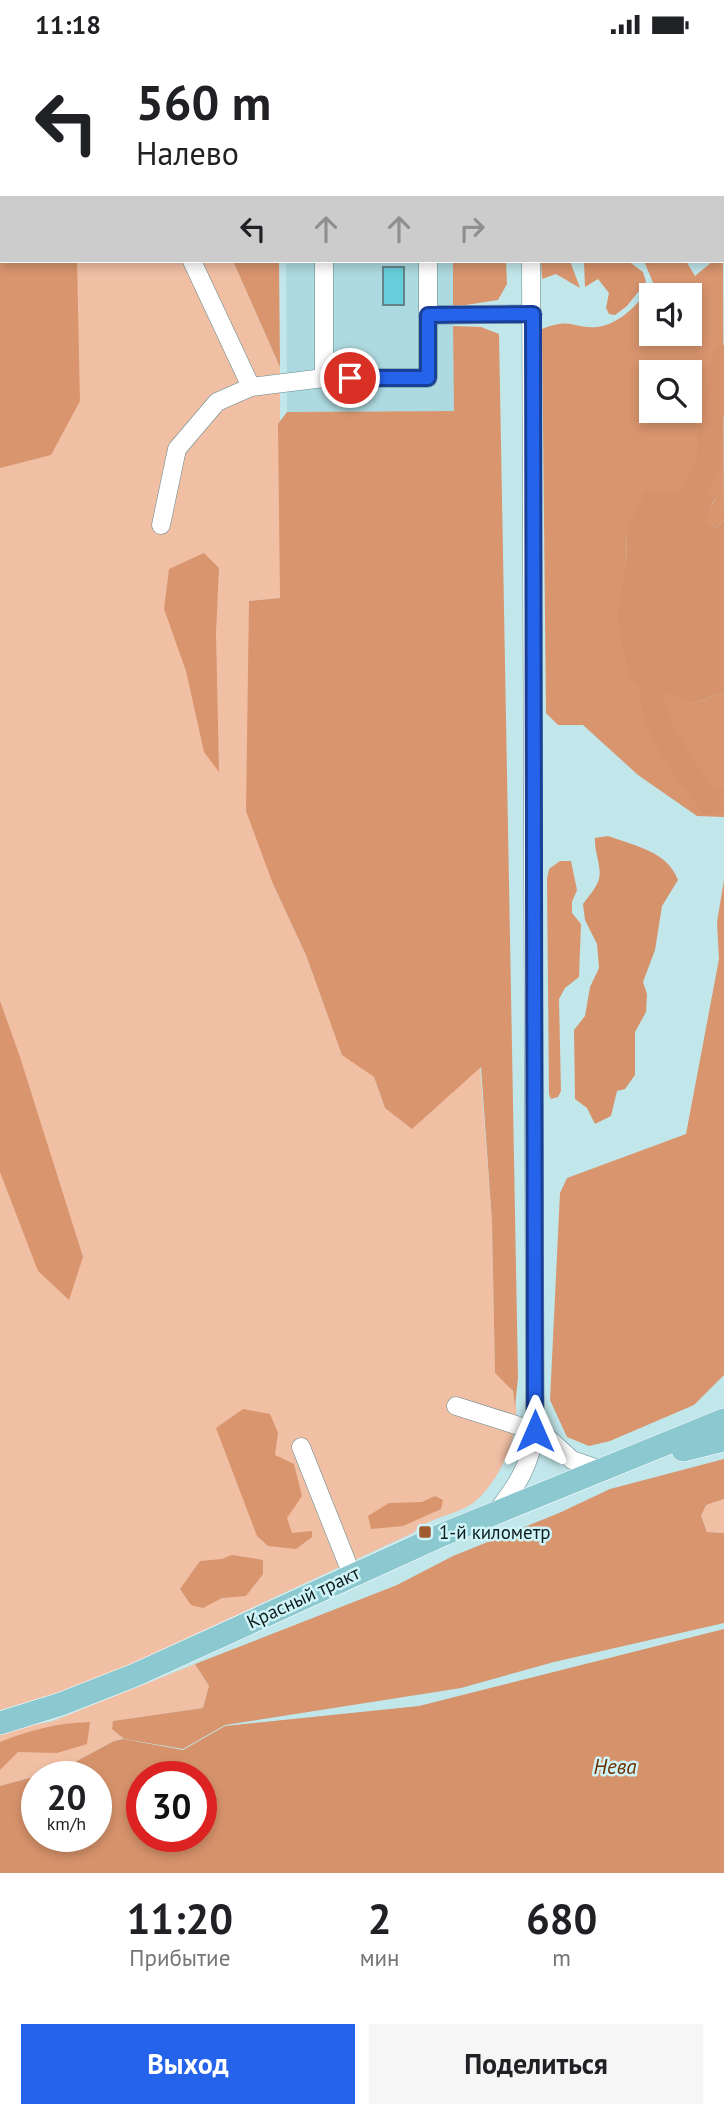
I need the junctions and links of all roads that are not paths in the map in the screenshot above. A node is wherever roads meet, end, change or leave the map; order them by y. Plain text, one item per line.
1 (193, 263) edge
2 (324, 263) edge
3 (428, 263) edge
4 (531, 263) edge
5 (533, 314) junction
6 (428, 315) junction
7 (324, 378) junction
8 (251, 387) junction
9 (161, 525) dead end
10 (456, 1406) dead end
11 (724, 1420) edge
12 (535, 1431) junction
13 (724, 1440) edge
14 (301, 1447) dead end
15 (603, 1470) junction
16 (497, 1511) junction
17 (352, 1575) junction
18 (0, 1723) edge

1 - 8 street
2 - 7 street
3 - 6 street
4 - 5 street
5 - 6 street
5 - 12 street
6 - 7 street
7 - 8 street
8 - 9 street
10 - 12 street
11 - 15 main road
12 - 15 street
12 - 16 street
13 - 15 main road
14 - 17 street
15 - 16 main road, Красный тракт
16 - 17 main road, Красный тракт
17 - 18 main road, Красный тракт

